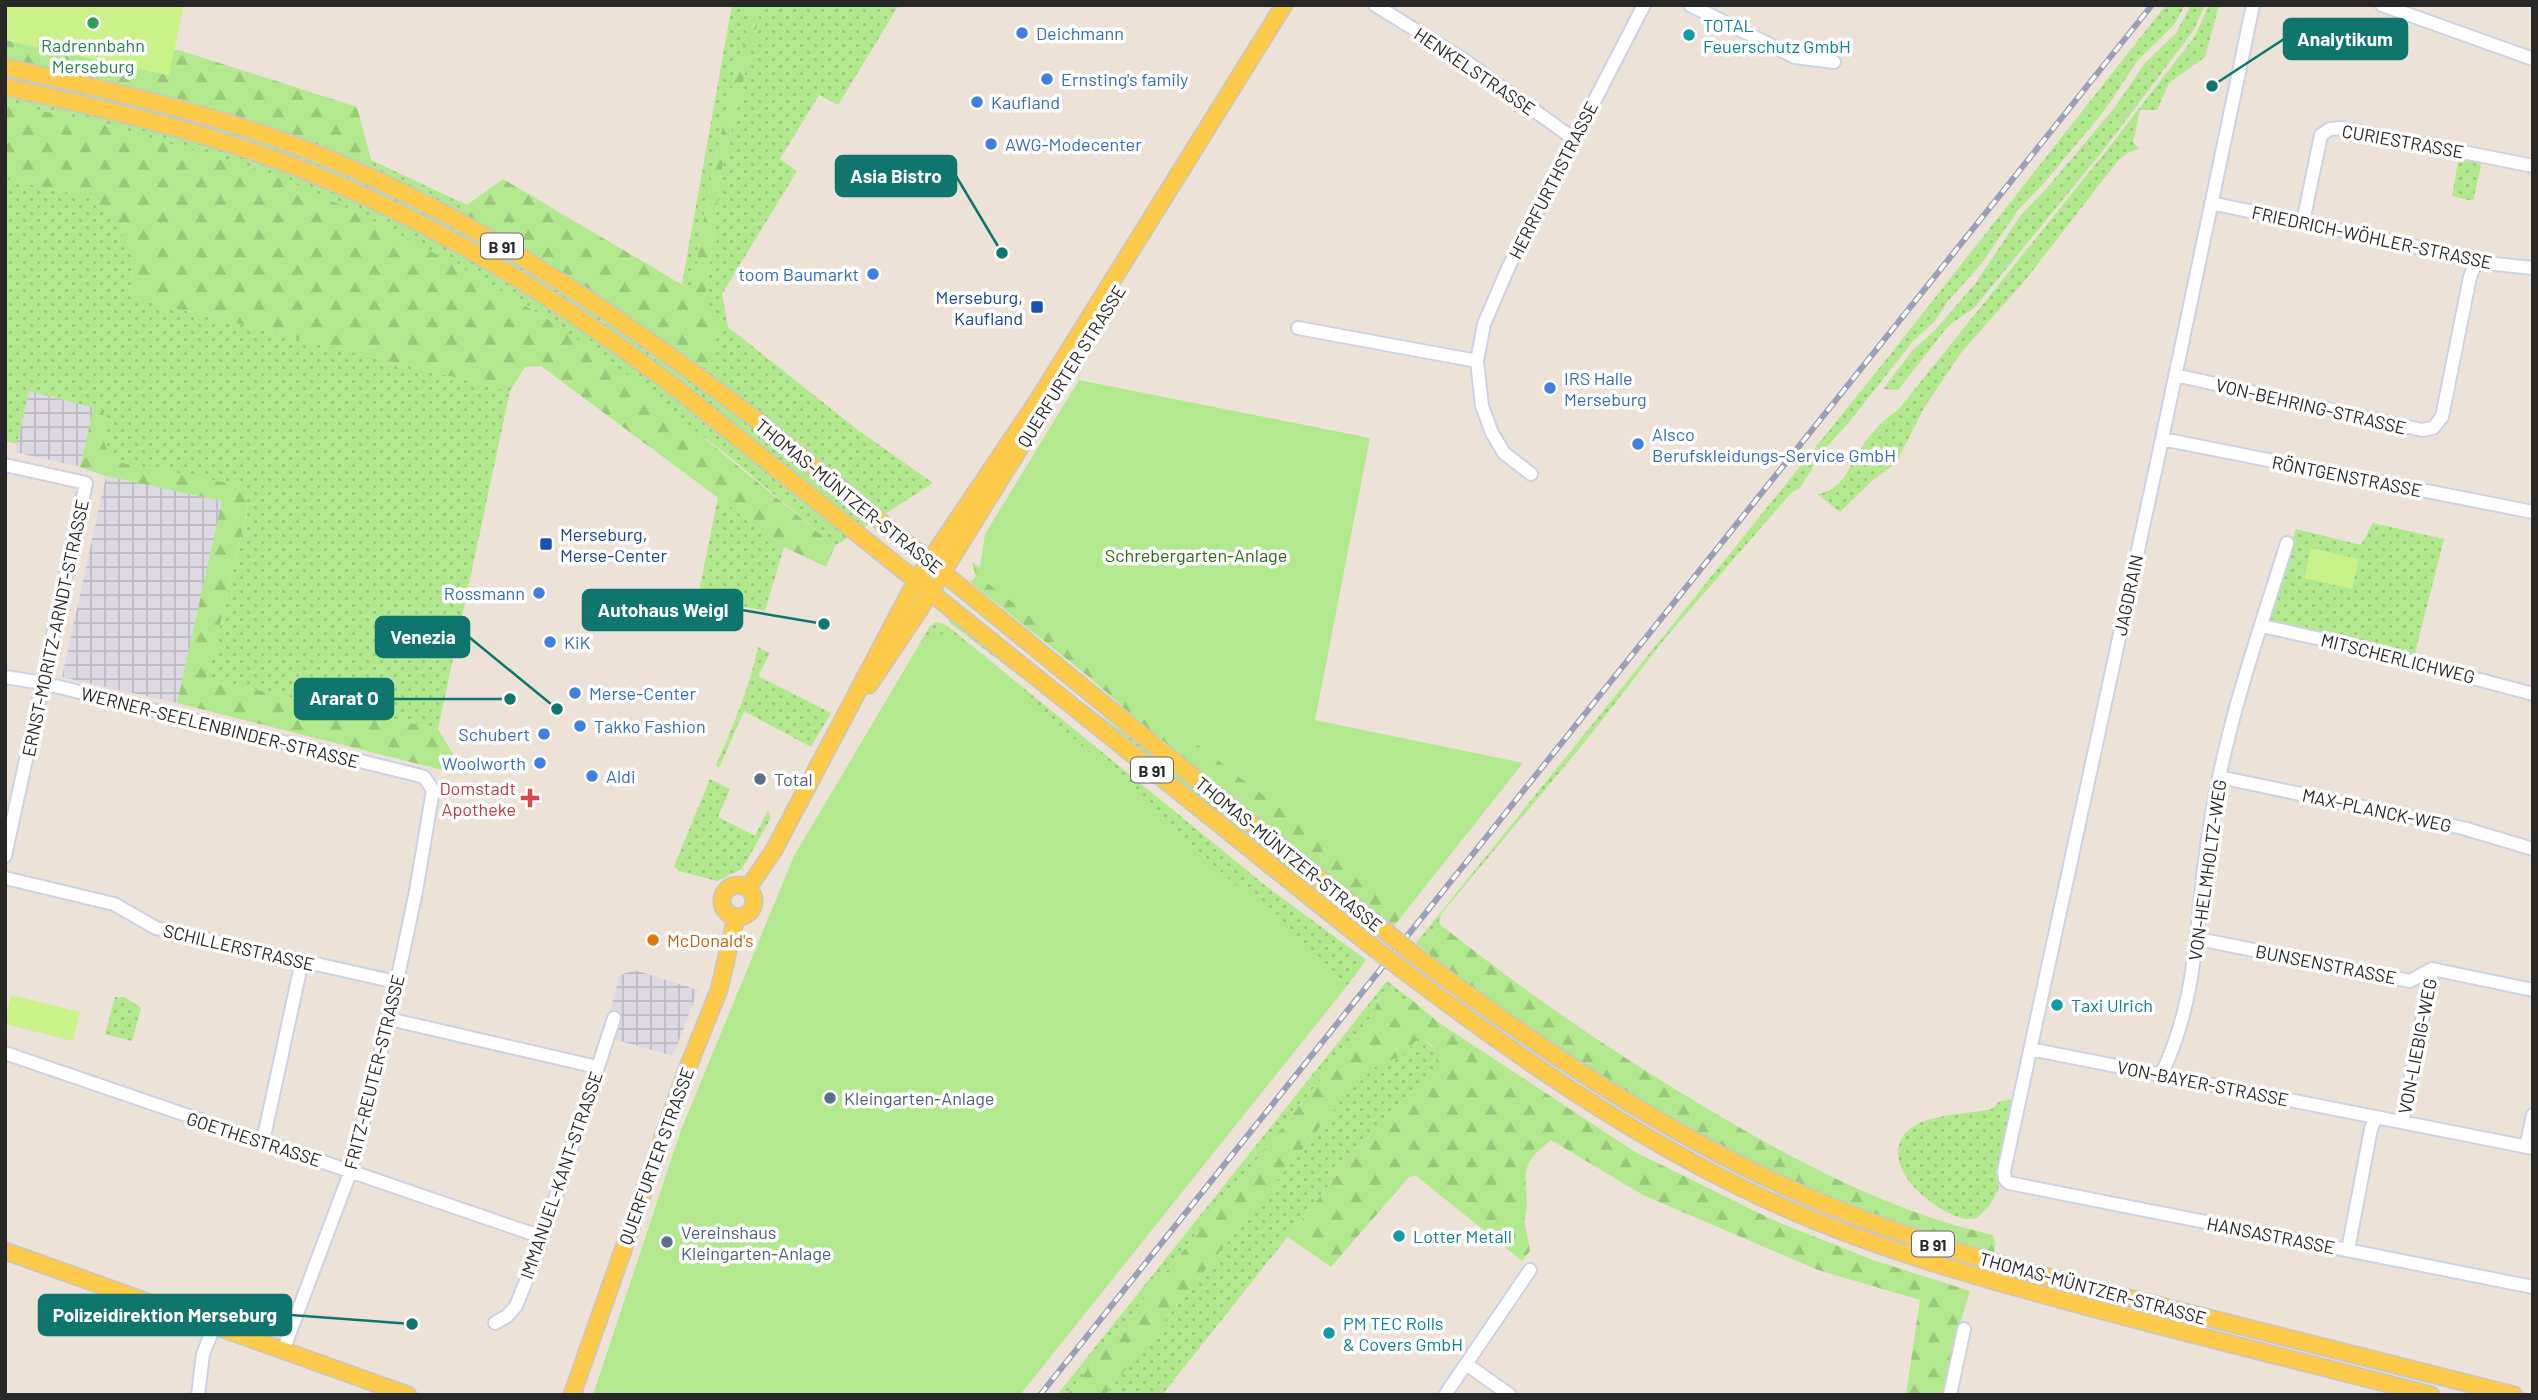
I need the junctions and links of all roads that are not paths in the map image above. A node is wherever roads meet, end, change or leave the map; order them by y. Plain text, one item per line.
1 (1284, 5) edge
2 (1296, 5) edge
3 (1375, 5) edge
4 (1644, 5) edge
5 (1690, 5) edge
6 (2253, 5) edge
7 (2382, 5) edge
8 (2533, 59) edge
9 (1834, 62) dead end
10 (5, 67) edge
11 (5, 87) edge
12 (1574, 139) junction
13 (2533, 166) edge
14 (2211, 203) junction
15 (2303, 222) junction
16 (2476, 262) junction
17 (2533, 268) edge
18 (1298, 328) dead end
19 (1477, 360) junction
20 (2175, 375) junction
21 (2162, 439) junction
22 (5, 465) edge
23 (1531, 474) dead end
24 (2533, 512) edge
25 (2287, 543) dead end
26 (929, 561) junction
27 (943, 572) junction
28 (916, 581) junction
29 (930, 592) junction
30 (2262, 626) junction
31 (5, 677) edge
32 (43, 683) junction
33 (2533, 694) edge
34 (841, 724) junction
35 (2219, 777) junction
36 (431, 784) joint
37 (2533, 849) edge
38 (5, 856) edge
39 (5, 878) edge
40 (748, 888) junction
41 (736, 917) junction
42 (2198, 939) junction
43 (302, 961) junction
44 (2432, 969) junction
45 (397, 982) junction
46 (2533, 990) edge
47 (614, 1018) dead end
48 (388, 1019) junction
49 (2030, 1049) junction
50 (5, 1053) edge
51 (597, 1068) junction
52 (2161, 1075) junction
53 (2533, 1115) edge
54 (2376, 1118) junction
55 (2402, 1122) junction
56 (263, 1141) junction
57 (2530, 1148) edge
58 (351, 1170) junction
59 (2009, 1183) joint
60 (542, 1237) junction
61 (2348, 1250) junction
62 (5, 1251) edge
63 (1530, 1270) dead end
64 (2533, 1287) edge
65 (495, 1323) dead end
66 (214, 1327) junction
67 (1964, 1329) dead end
68 (283, 1351) junction
69 (1466, 1364) junction
70 (198, 1395) edge
71 (408, 1395) edge
72 (572, 1395) edge
73 (1445, 1395) edge
74 (1510, 1395) edge
75 (1950, 1395) edge
76 (2431, 1395) edge
77 (2514, 1395) edge

1 - 26 main road, QUERFURTER STRASSE
2 - 27 main road, QUERFURTER STRASSE
3 - 12 street, HENKELSTRASSE
4 - 12 street, HERRFURTHSTRASSE
5 - 9 street
6 - 14 street, JAGDRAIN
7 - 8 street
10 - 26 main road, THOMAS-MÜNTZER-STRASSE / B 91
11 - 28 main road, THOMAS-MÜNTZER-STRASSE / B 91
12 - 19 street, HERRFURTHSTRASSE
13 - 15 street, CURIESTRASSE
14 - 15 street, FRIEDRICH-WÖHLER-STRASSE
14 - 20 street, JAGDRAIN
15 - 16 street, FRIEDRICH-WÖHLER-STRASSE
16 - 17 street, FRIEDRICH-WÖHLER-STRASSE
16 - 20 street, VON-BEHRING-STRASSE
18 - 19 street
19 - 23 street, HERRFURTHSTRASSE
20 - 21 street, JAGDRAIN
21 - 24 street, RÖNTGENSTRASSE
21 - 49 street, JAGDRAIN
22 - 32 street, ERNST-MORITZ-ARNDT-STRASSE
25 - 30 street, VON-HELMHOLTZ-WEG
26 - 27 main road, THOMAS-MÜNTZER-STRASSE / B 91
26 - 28 main road, QUERFURTER STRASSE
27 - 29 main road, QUERFURTER STRASSE
27 - 77 main road, THOMAS-MÜNTZER-STRASSE / B 91, bridge
28 - 29 main road, THOMAS-MÜNTZER-STRASSE / B 91
28 - 34 main road, QUERFURTER STRASSE
29 - 34 main road, QUERFURTER STRASSE
29 - 76 main road, THOMAS-MÜNTZER-STRASSE / B 91, bridge
30 - 33 street, MITSCHERLICHWEG
30 - 35 street, VON-HELMHOLTZ-WEG
31 - 32 street, WERNER-SEELENBINDER-STRASSE
32 - 36 street, WERNER-SEELENBINDER-STRASSE
32 - 38 street, ERNST-MORITZ-ARNDT-STRASSE
34 - 40 main road, QUERFURTER STRASSE
35 - 37 street, MAX-PLANCK-WEG
35 - 42 street, VON-HELMHOLTZ-WEG
36 - 45 street, FRITZ-REUTER-STRASSE
39 - 43 street, SCHILLERSTRASSE
40 - 41 main road
40 - 41 main road
41 - 72 main road, QUERFURTER STRASSE
42 - 44 street, BUNSENSTRASSE
42 - 52 street, VON-HELMHOLTZ-WEG
43 - 45 street, SCHILLERSTRASSE
43 - 56 street
44 - 46 street, BUNSENSTRASSE
44 - 55 street, VON-LIEBIG-WEG
45 - 48 street, FRITZ-REUTER-STRASSE
47 - 51 street, IMMANUEL-KANT-STRASSE
48 - 51 street
48 - 58 street, FRITZ-REUTER-STRASSE
49 - 52 street, VON-BAYER-STRASSE
49 - 59 street, JAGDRAIN
50 - 56 street, GOETHESTRASSE
51 - 60 street, IMMANUEL-KANT-STRASSE
52 - 54 street, VON-BAYER-STRASSE
53 - 57 street
54 - 55 street, VON-BAYER-STRASSE
54 - 61 street
55 - 57 street, VON-BAYER-STRASSE
56 - 58 street, GOETHESTRASSE
58 - 60 street, GOETHESTRASSE
58 - 68 street, FRITZ-REUTER-STRASSE
59 - 61 street, HANSASTRASSE
60 - 65 street, IMMANUEL-KANT-STRASSE
61 - 64 street, HANSASTRASSE
62 - 66 main road
63 - 69 street
66 - 68 main road
66 - 70 street
67 - 75 street
68 - 71 main road
69 - 73 street
69 - 74 street

